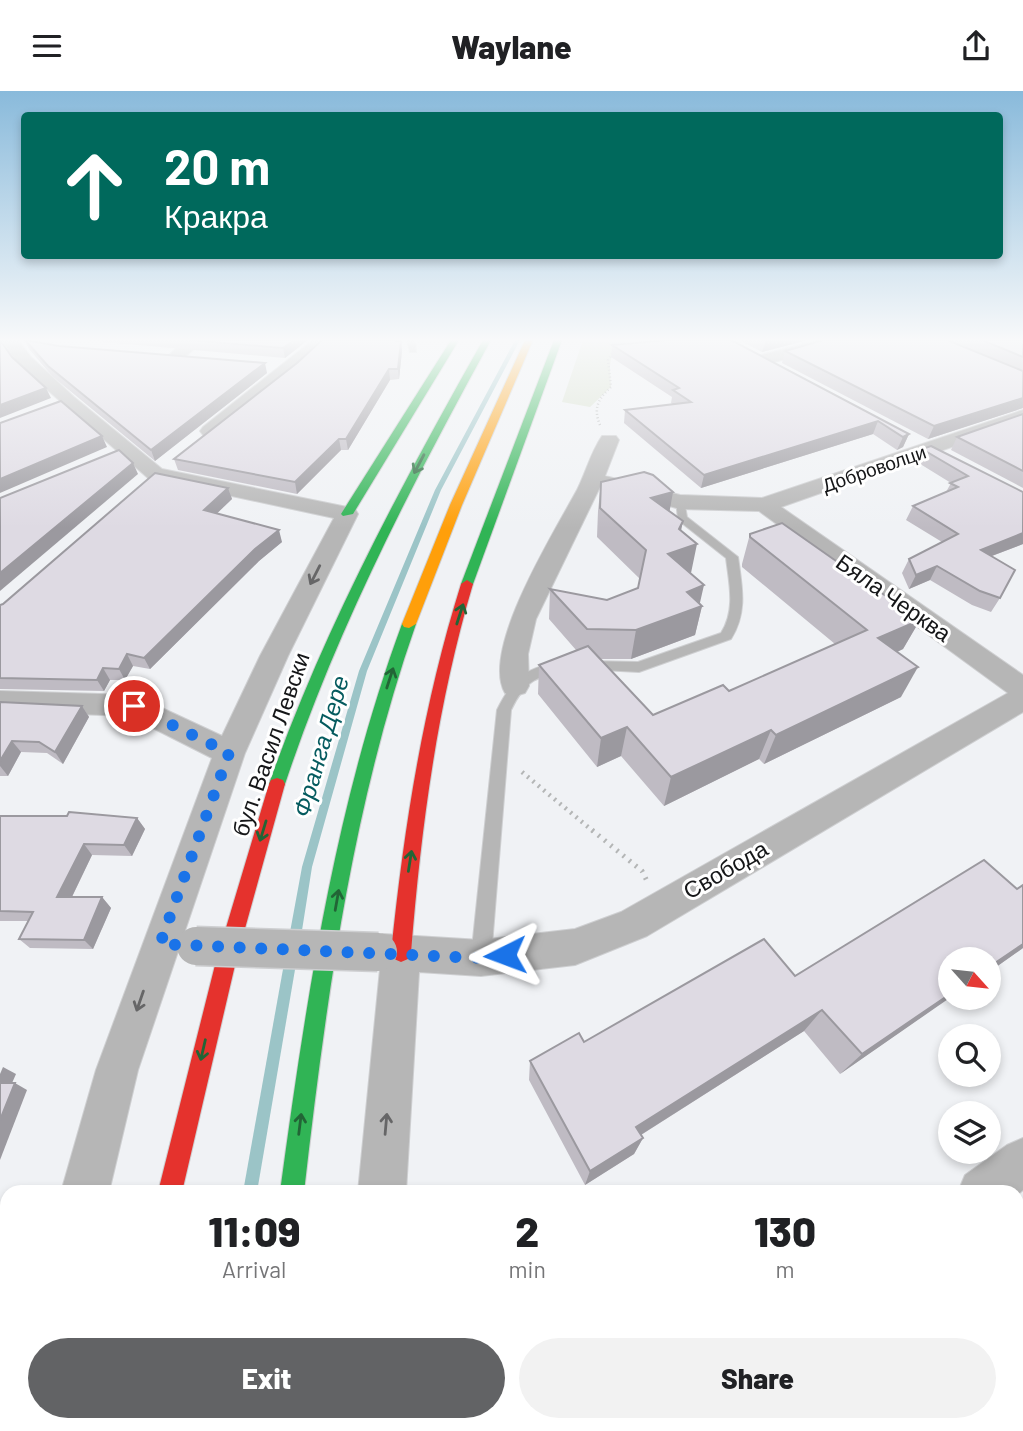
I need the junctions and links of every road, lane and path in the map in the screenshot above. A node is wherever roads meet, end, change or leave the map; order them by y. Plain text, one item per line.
1 (64, 403) edge
2 (70, 403) edge
3 (246, 403) edge
4 (416, 403) edge
5 (453, 403) edge
6 (501, 403) edge
7 (535, 403) edge
8 (596, 403) edge
9 (46, 410) edge
10 (1023, 416) edge
11 (905, 438) edge
12 (609, 440) joint
13 (197, 441) edge
14 (126, 450) junction
15 (928, 450) junction
16 (176, 458) edge
17 (101, 460) edge
18 (952, 463) edge
19 (150, 479) junction
20 (593, 479) junction
21 (680, 502) junction
22 (764, 505) junction
23 (347, 514) junction
24 (515, 686) junction
25 (1023, 689) edge
26 (1023, 698) edge
27 (0, 701) edge
28 (500, 744) junction
29 (229, 753) junction
30 (642, 918) junction
31 (178, 945) junction
32 (390, 953) junction
33 (481, 958) junction
34 (1023, 1161) edge
35 (87, 1185) edge
36 (172, 1185) edge
37 (293, 1185) edge
38 (382, 1185) edge
39 (991, 1185) edge

1 - 9 street
2 - 14 street
3 - 13 street
4 - 23 highway
5 -> 36 highway, бул. Васил Левски
37 -> 6 highway
32 -> 7 highway
8 - 12 path
10 - 15 street, Доброволци
11 - 15 street
12 - 20 street
14 - 17 street
14 - 19 street
15 - 18 street
15 - 22 street, Доброволци
16 - 19 street
19 - 23 street
20 - 21 street
20 - 24 street
21 - 22 street
21 - 24 lane
22 - 25 street, Бяла Черква
23 -> 29 street
24 - 28 lane
26 - 30 street, Свобода
27 - 29 street
28 - 30 path
28 - 33 lane
29 - 31 street
30 - 33 street, Свобода
31 - 32 street, Свобода, bridge
31 -> 35 street
32 - 33 street, Свобода
38 -> 32 street
34 - 39 street

